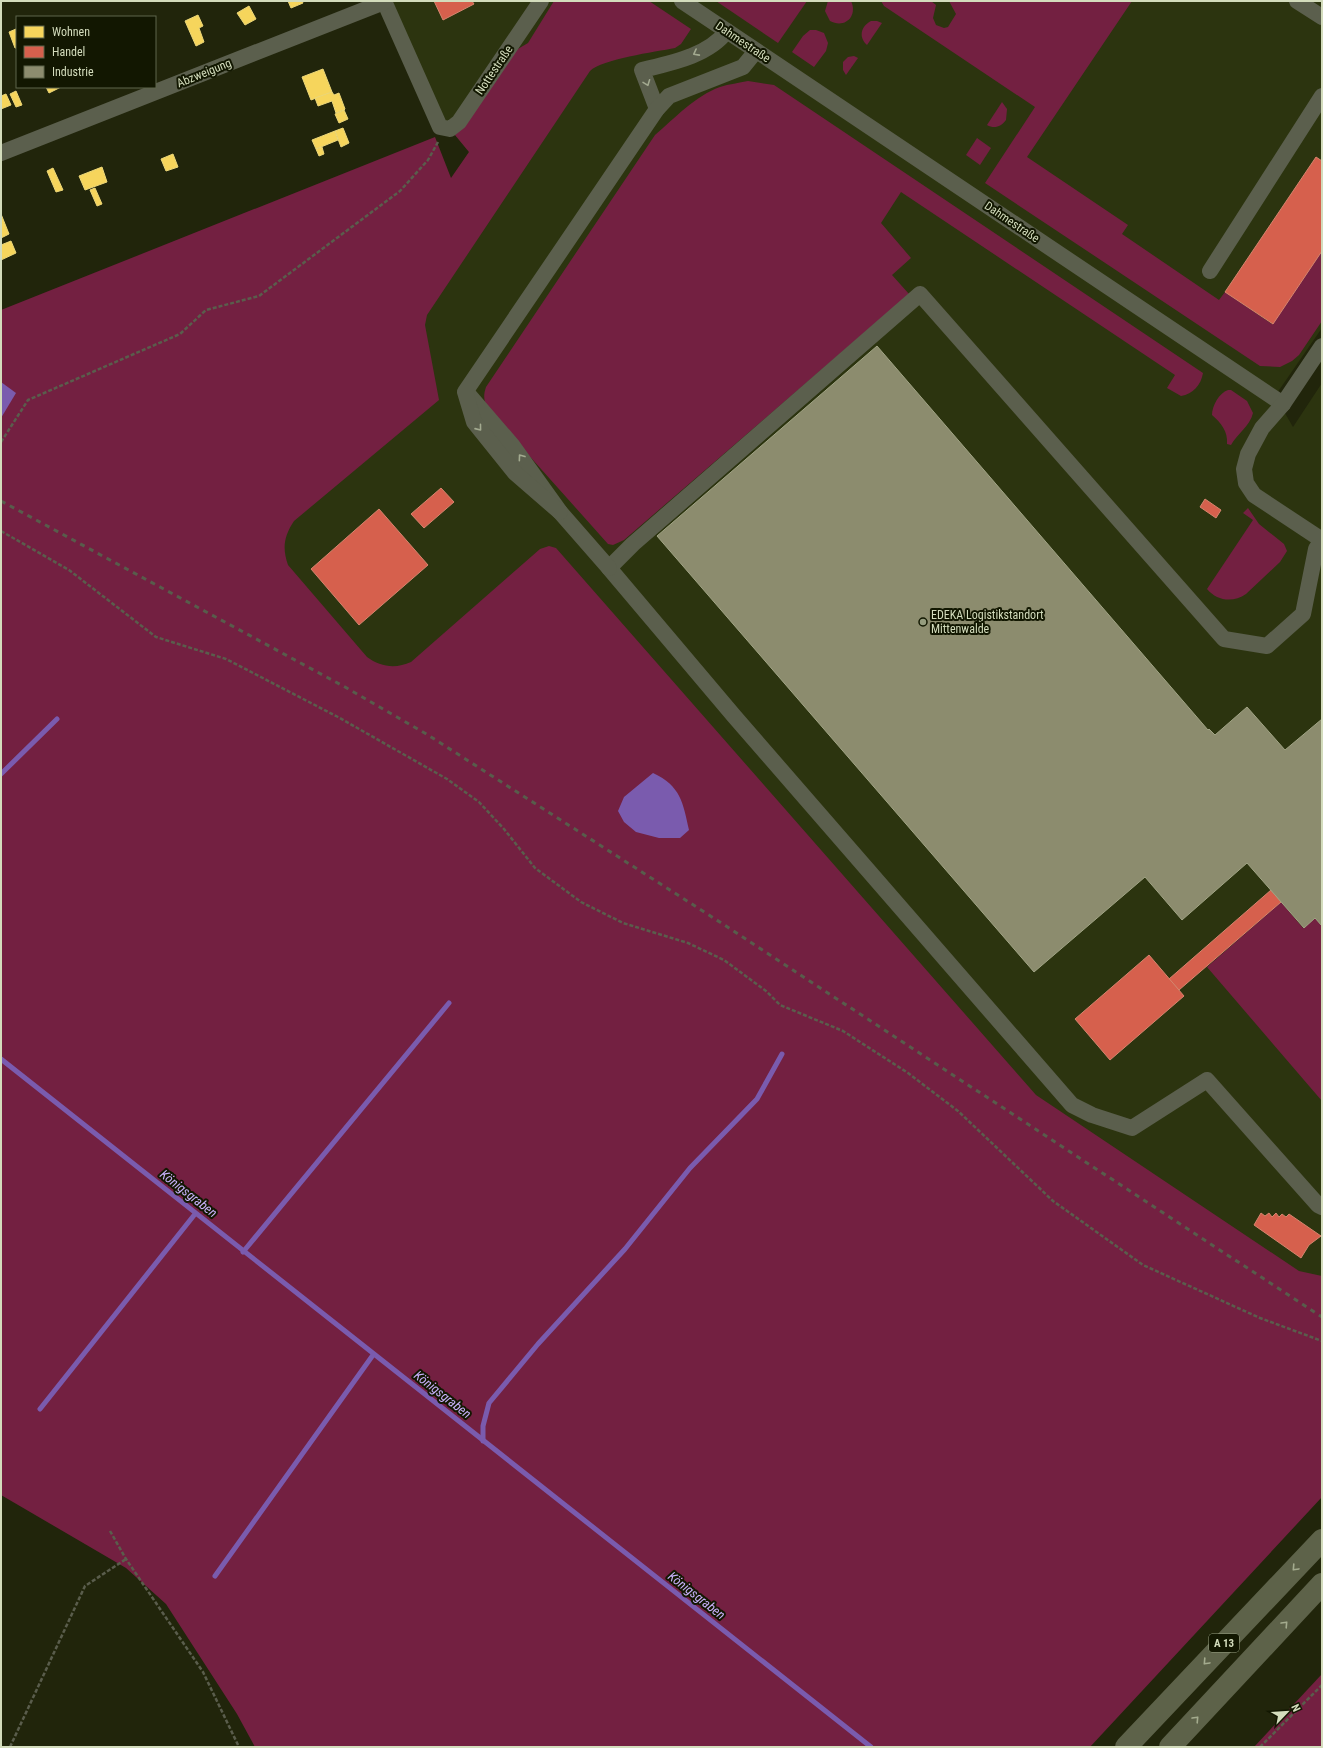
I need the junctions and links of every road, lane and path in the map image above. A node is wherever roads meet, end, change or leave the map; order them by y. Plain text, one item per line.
1 (384, 1) edge
2 (541, 1) edge
3 (682, 1) edge
4 (1297, 1) edge
5 (1322, 17) edge
6 (727, 31) junction
7 (756, 51) junction
8 (1322, 96) edge
9 (658, 109) junction
10 (443, 127) junction
11 (1, 153) edge
12 (1210, 272) dead end
13 (1322, 346) edge
14 (1283, 404) junction
15 (1, 442) edge
16 (1, 531) edge
17 (1322, 540) edge
18 (609, 568) junction
19 (1322, 1207) edge
20 (1322, 1341) edge
21 (110, 1531) dead end
22 (1322, 1540) edge
23 (126, 1559) junction
24 (1322, 1584) edge
25 (1322, 1685) edge
26 (10, 1747) edge
27 (239, 1747) edge
28 (1126, 1747) edge
29 (1170, 1747) edge
30 (1260, 1747) edge

1 - 10 street, Abzweigung
1 - 11 street, Abzweigung
2 - 10 street, Nottestraße
3 - 6 street, Dahmestraße
4 - 5 street
6 - 7 street, Dahmestraße
6 -> 9 street
7 - 9 street
7 - 14 street, Dahmestraße
8 - 12 street
9 - 18 street
10 - 15 path
13 - 14 street
14 - 17 street
16 - 20 path
17 - 18 street
18 - 19 street
21 - 23 path
22 -> 28 highway, A 13
23 - 26 path
23 - 27 path
29 -> 24 highway, A 13
25 - 30 path

